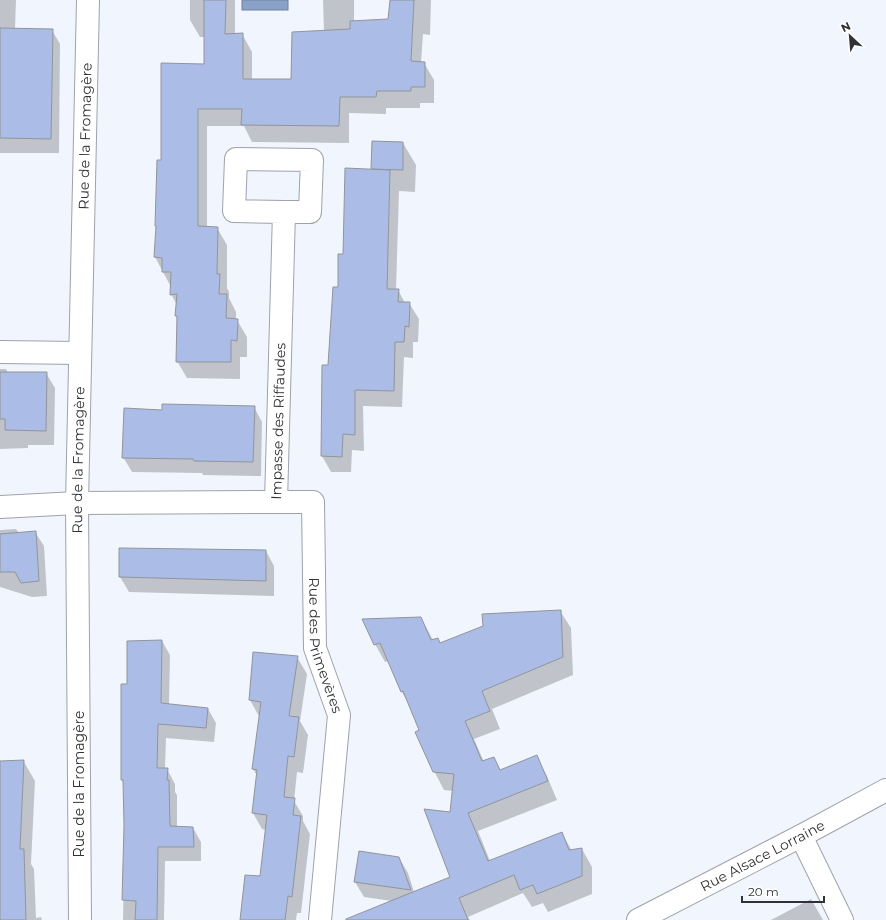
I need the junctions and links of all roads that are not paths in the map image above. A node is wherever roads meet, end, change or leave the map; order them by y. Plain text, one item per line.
1 (88, 0) edge
2 (284, 212) dead end
3 (0, 352) edge
4 (80, 353) junction
5 (276, 502) junction
6 (76, 503) junction
7 (0, 507) edge
8 (886, 790) edge
9 (801, 836) junction
10 (80, 920) edge
11 (320, 920) edge
12 (638, 920) edge
13 (842, 920) edge

1 - 4 street, Rue de la Fromagère
2 - 5 street, Impasse des Riffaudes
3 - 4 street
4 - 6 street, Rue de la Fromagère
5 - 6 street, Impasse des Riffaudes
5 - 11 street, Rue des Primevères
6 - 7 street, Impasse des Riffaudes
6 - 10 street, Rue de la Fromagère
8 - 9 street, Rue Alsace Lorraine
9 - 12 street, Rue Alsace Lorraine
9 - 13 street

